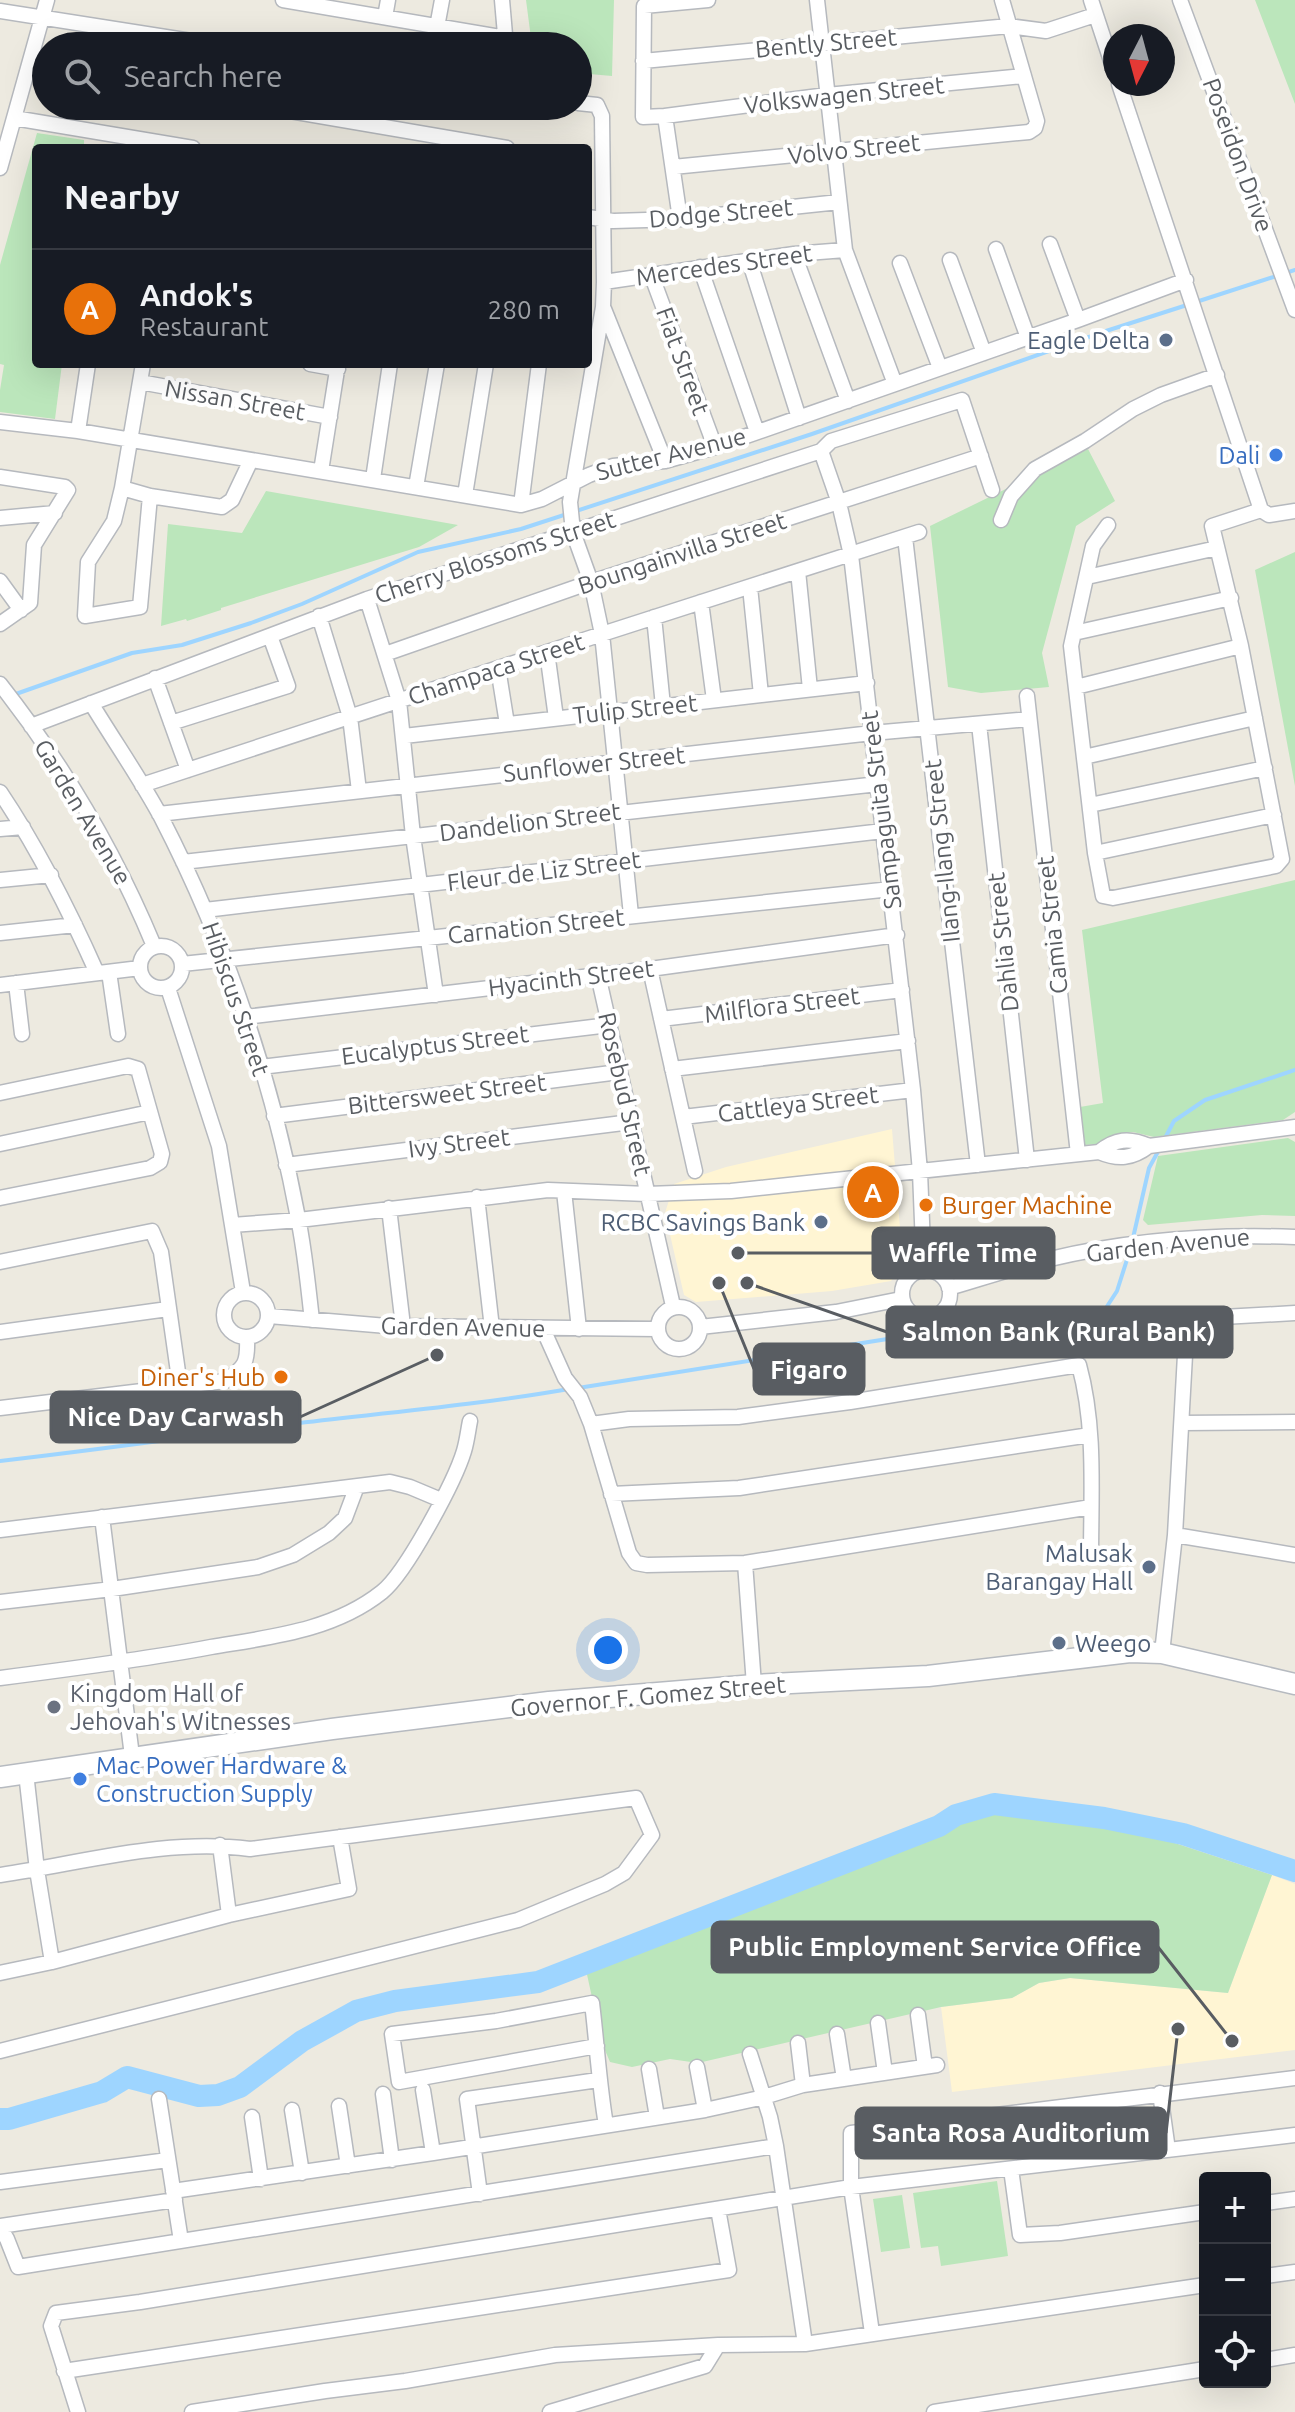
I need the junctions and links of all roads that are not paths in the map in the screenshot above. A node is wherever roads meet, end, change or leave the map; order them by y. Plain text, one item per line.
1 (47, 0) edge
2 (288, 0) edge
3 (388, 0) edge
4 (442, 0) edge
5 (502, 0) edge
6 (708, 0) edge
7 (817, 0) edge
8 (1002, 0) edge
9 (1180, 0) edge
10 (340, 5) edge
11 (1096, 5) edge
12 (0, 11) edge
13 (42, 16) junction
14 (385, 17) junction
15 (1009, 26) junction
16 (437, 27) junction
17 (1103, 30) edge
18 (38, 32) edge
19 (139, 32) edge
20 (460, 32) edge
21 (505, 32) edge
22 (822, 43) junction
23 (32, 54) edge
24 (643, 61) junction
25 (28, 69) junction
26 (32, 70) edge
27 (1024, 76) junction
28 (827, 95) junction
29 (1123, 96) edge
30 (592, 104) edge
31 (665, 116) junction
32 (14, 118) junction
33 (343, 120) edge
34 (111, 141) edge
35 (146, 144) edge
36 (484, 144) edge
37 (833, 152) junction
38 (595, 163) edge
39 (673, 167) junction
40 (0, 168) edge
41 (839, 202) junction
42 (595, 218) edge
43 (680, 219) junction
44 (1050, 244) dead end
45 (996, 249) dead end
46 (845, 250) junction
47 (794, 254) junction
48 (749, 260) junction
49 (950, 260) dead end
50 (900, 263) dead end
51 (700, 267) junction
52 (651, 274) junction
53 (604, 282) junction
54 (1187, 285) junction
55 (603, 307) junction
56 (1295, 310) edge
57 (1078, 320) junction
58 (1028, 338) junction
59 (984, 353) junction
60 (87, 368) edge
61 (142, 368) edge
62 (338, 368) edge
63 (389, 368) edge
64 (436, 368) edge
65 (485, 368) edge
66 (538, 368) edge
67 (592, 368) edge
68 (592, 368) edge
69 (940, 368) junction
70 (1217, 375) junction
71 (140, 382) junction
72 (895, 384) junction
73 (848, 401) junction
74 (330, 417) junction
75 (799, 418) junction
76 (0, 422) edge
77 (78, 431) junction
78 (757, 432) junction
79 (131, 439) junction
80 (715, 447) junction
81 (821, 451) junction
82 (981, 456) junction
83 (251, 460) junction
84 (665, 461) junction
85 (321, 471) junction
86 (0, 477) edge
87 (373, 479) junction
88 (571, 484) junction
89 (416, 487) junction
90 (122, 488) junction
91 (992, 490) dead end
92 (465, 495) junction
93 (150, 496) junction
94 (839, 503) junction
95 (521, 505) junction
96 (1261, 510) junction
97 (1295, 511) edge
98 (55, 513) junction
99 (0, 518) edge
100 (1001, 520) dead end
101 (1108, 525) dead end
102 (573, 528) junction
103 (912, 534) joint
104 (1217, 548) junction
105 (851, 555) junction
106 (798, 571) junction
107 (1087, 577) junction
108 (0, 581) edge
109 (591, 582) junction
110 (750, 587) junction
111 (1231, 598) junction
112 (367, 599) junction
113 (701, 602) junction
114 (21, 610) junction
115 (319, 616) junction
116 (654, 617) junction
117 (0, 624) edge
118 (1074, 633) junction
119 (602, 634) junction
120 (270, 636) junction
121 (1241, 646) junction
122 (547, 652) junction
123 (385, 654) junction
124 (498, 668) junction
125 (155, 678) junction
126 (867, 683) junction
127 (3, 687) edge
128 (1076, 687) junction
129 (810, 689) junction
130 (761, 695) junction
131 (1027, 696) dead end
132 (714, 700) junction
133 (399, 701) junction
134 (91, 703) junction
135 (663, 706) junction
136 (610, 712) junction
137 (350, 717) junction
138 (556, 718) junction
139 (1255, 718) junction
140 (1029, 719) junction
141 (171, 723) junction
142 (507, 724) junction
143 (979, 724) junction
144 (31, 726) junction
145 (928, 728) junction
146 (872, 733) junction
147 (404, 736) junction
148 (1084, 757) junction
149 (615, 762) junction
150 (1265, 768) junction
151 (188, 770) junction
152 (878, 784) junction
153 (142, 785) junction
154 (408, 785) junction
155 (359, 791) junction
156 (0, 792) edge
157 (1090, 805) junction
158 (620, 811) junction
159 (159, 814) junction
160 (1274, 815) junction
161 (23, 827) junction
162 (0, 829) edge
163 (883, 831) junction
164 (413, 836) junction
165 (1095, 853) junction
166 (183, 862) junction
167 (625, 862) junction
168 (51, 875) junction
169 (0, 880) edge
170 (420, 886) junction
171 (891, 889) junction
172 (205, 910) junction
173 (631, 915) junction
174 (75, 925) junction
175 (0, 933) edge
176 (897, 935) junction
177 (428, 938) junction
178 (154, 946) junction
179 (226, 961) junction
180 (182, 964) junction
181 (140, 968) junction
182 (650, 969) junction
183 (103, 972) junction
184 (598, 975) junction
185 (16, 983) junction
186 (0, 985) edge
187 (168, 988) junction
188 (902, 990) junction
189 (436, 995) junction
190 (245, 1017) junction
191 (661, 1019) junction
192 (609, 1025) junction
193 (22, 1034) dead end
194 (118, 1034) dead end
195 (908, 1041) junction
196 (261, 1067) junction
197 (672, 1069) junction
198 (619, 1072) junction
199 (913, 1090) junction
200 (0, 1093) edge
201 (150, 1112) junction
202 (274, 1116) junction
203 (683, 1117) junction
204 (631, 1122) junction
205 (1295, 1127) edge
206 (0, 1144) edge
207 (1078, 1154) junction
208 (1027, 1160) junction
209 (286, 1165) junction
210 (978, 1165) junction
211 (695, 1171) dead end
212 (920, 1172) junction
213 (564, 1191) junction
214 (647, 1194) junction
215 (477, 1197) junction
216 (0, 1198) edge
217 (389, 1208) junction
218 (299, 1220) junction
219 (232, 1225) junction
220 (1295, 1237) edge
221 (0, 1262) edge
222 (924, 1271) junction
223 (949, 1288) junction
224 (243, 1292) junction
225 (901, 1299) junction
226 (673, 1306) junction
227 (168, 1309) junction
228 (1295, 1313) edge
229 (269, 1316) junction
230 (312, 1320) junction
231 (403, 1326) junction
232 (700, 1327) junction
233 (492, 1328) junction
234 (543, 1329) junction
235 (579, 1329) junction
236 (657, 1329) junction
237 (0, 1332) edge
238 (247, 1337) junction
239 (180, 1386) junction
240 (0, 1408) edge
241 (470, 1421) dead end
242 (1295, 1422) edge
243 (1183, 1423) junction
244 (591, 1424) junction
245 (1090, 1435) junction
246 (357, 1486) junction
247 (611, 1494) junction
248 (441, 1500) junction
249 (1091, 1507) junction
250 (102, 1517) junction
251 (0, 1530) edge
252 (1175, 1535) junction
253 (1295, 1555) edge
254 (1091, 1557) dead end
255 (745, 1563) junction
256 (112, 1589) junction
257 (0, 1602) edge
258 (1162, 1653) junction
259 (121, 1663) junction
260 (0, 1678) edge
261 (1294, 1681) edge
262 (754, 1685) junction
263 (132, 1756) junction
264 (26, 1773) junction
265 (0, 1777) edge
266 (340, 1837) junction
267 (220, 1845) junction
268 (37, 1870) junction
269 (0, 1875) edge
270 (229, 1915) junction
271 (52, 1962) junction
272 (0, 1973) edge
273 (918, 2015) dead end
274 (878, 2023) dead end
275 (837, 2034) dead end
276 (798, 2043) dead end
277 (597, 2046) junction
278 (0, 2051) edge
279 (750, 2054) dead end
280 (697, 2067) dead end
281 (649, 2069) dead end
282 (885, 2073) junction
283 (1295, 2078) edge
284 (844, 2079) junction
285 (598, 2080) junction
286 (803, 2085) junction
287 (423, 2090) dead end
288 (1160, 2093) junction
289 (383, 2094) dead end
290 (764, 2097) junction
291 (159, 2099) dead end
292 (339, 2106) dead end
293 (292, 2110) dead end
294 (705, 2110) junction
295 (252, 2117) dead end
296 (657, 2117) junction
297 (606, 2125) junction
298 (1295, 2135) edge
299 (776, 2146) junction
300 (472, 2147) junction
301 (1168, 2150) junction
302 (433, 2153) junction
303 (168, 2160) junction
304 (392, 2160) junction
305 (348, 2166) junction
306 (1011, 2169) junction
307 (302, 2173) junction
308 (261, 2179) junction
309 (0, 2182) edge
310 (851, 2187) junction
311 (480, 2194) junction
312 (174, 2196) junction
313 (785, 2198) junction
314 (1295, 2199) edge
315 (1271, 2202) edge
316 (718, 2209) junction
317 (1199, 2213) edge
318 (0, 2226) edge
319 (181, 2241) junction
320 (1295, 2272) edge
321 (1271, 2275) edge
322 (1199, 2286) edge
323 (872, 2333) junction
324 (805, 2344) junction
325 (718, 2345) junction
326 (1295, 2355) edge
327 (1271, 2359) edge
328 (1199, 2370) edge
329 (64, 2371) junction
330 (291, 2396) junction
331 (78, 2412) edge
332 (192, 2412) edge
333 (293, 2412) edge
334 (550, 2412) edge
335 (934, 2412) edge

1 - 13 street
2 - 10 street
3 - 14 street
4 - 16 street
5 - 21 street
6 - 24 street
7 - 22 street
8 - 15 street
9 - 56 street, Poseidon Drive
10 - 14 street
11 - 15 street, Bently Street
11 - 17 street
12 - 13 street
13 - 18 street
13 - 19 street
14 - 16 street
15 - 22 street, Bently Street
15 - 27 street
16 - 20 street
22 - 24 street, Bently Street
22 - 28 street
23 - 25 street
24 - 31 street
25 - 26 street
25 - 32 street
27 - 28 street, Volkswagen Street
27 - 37 street, Volvo Street
28 - 31 street, Volkswagen Street
28 - 37 street
29 - 54 street
30 - 38 street
31 - 39 street
32 - 34 street
32 - 40 street
33 - 36 street
34 - 35 street
37 - 39 street, Volvo Street
37 - 41 street
38 - 42 street
39 - 43 street
41 - 43 street, Dodge Street
41 - 46 street
42 - 43 street, Dodge Street
42 - 53 street
44 - 57 street
45 - 58 street
46 - 47 street, Mercedes Street
46 - 72 street
47 - 48 street, Mercedes Street
47 - 73 street
48 - 51 street, Mercedes Street
48 - 75 street
49 - 59 street
50 - 69 street
51 - 52 street, Mercedes Street
51 - 78 street
52 - 53 street, Mercedes Street
52 - 80 street, Fiat Street
53 - 55 street
54 - 57 street, Sutter Avenue
54 - 70 street
55 - 67 street
55 - 84 street
57 - 58 street, Sutter Avenue
58 - 59 street, Sutter Avenue
59 - 69 street, Sutter Avenue
60 - 77 street
61 - 71 street
62 - 74 street
63 - 87 street
64 - 89 street
65 - 92 street
66 - 95 street
68 - 88 street
69 - 72 street, Sutter Avenue
70 - 96 street
70 - 100 street
71 - 74 street, Nissan Street
71 - 79 street
72 - 73 street, Sutter Avenue
73 - 75 street, Sutter Avenue
74 - 85 street
75 - 78 street, Sutter Avenue
76 - 77 street
77 - 79 street
78 - 80 street, Sutter Avenue
79 - 83 street
79 - 90 street
80 - 84 street, Sutter Avenue
81 - 82 street, Cherry Blossoms Street
81 - 94 street, Sampaguita Street
81 - 102 street, Cherry Blossoms Street
82 - 91 street
82 - 94 street, Boungainvilla Street
83 - 85 street
83 - 93 street
84 - 88 street, Sutter Avenue
85 - 87 street
86 - 98 street
87 - 89 street
88 - 95 street, Sutter Avenue
88 - 102 street
89 - 92 street
90 - 93 street
90 - 93 street
92 - 95 street
94 - 105 street, Sampaguita Street
94 - 109 street, Boungainvilla Street
96 - 97 street
96 - 104 street
98 - 99 street
98 - 114 street
101 - 107 street
102 - 109 street
102 - 112 street, Cherry Blossoms Street
103 - 105 street, Champaca Street
103 - 145 street, Ilang-Ilang Street
104 - 107 street
104 - 111 street
105 - 106 street, Champaca Street
105 - 126 street, Sampaguita Street
106 - 110 street, Champaca Street
106 - 129 street
107 - 118 street
108 - 114 street
109 - 119 street
109 - 123 street, Boungainvilla Street
110 - 113 street, Champaca Street
110 - 130 street
111 - 118 street
111 - 121 street
112 - 115 street, Cherry Blossoms Street
112 - 123 street
113 - 116 street, Champaca Street
113 - 132 street
114 - 117 street
115 - 120 street, Cherry Blossoms Street
115 - 137 street
116 - 119 street, Champaca Street
116 - 135 street
118 - 128 street
119 - 122 street, Champaca Street
119 - 136 street
120 - 125 street, Cherry Blossoms Street
120 - 141 street
121 - 128 street
121 - 139 street
122 - 124 street, Champaca Street
122 - 138 street
123 - 133 street
124 - 133 street, Champaca Street
124 - 142 street
125 - 134 street, Cherry Blossoms Street
125 - 141 street
126 - 129 street, Tulip Street
126 - 146 street, Sampaguita Street
127 - 144 street, Garden Avenue
128 - 148 street
129 - 130 street, Tulip Street
130 - 132 street, Tulip Street
131 - 140 street, Camia Street
132 - 135 street, Tulip Street
133 - 137 street, Champaca Street
133 - 147 street
134 - 144 street, Cherry Blossoms Street
134 - 153 street, Hibiscus Street
135 - 136 street, Tulip Street
136 - 138 street, Tulip Street
136 - 149 street
137 - 151 street, Champaca Street
137 - 155 street
138 - 142 street, Tulip Street
139 - 148 street
139 - 150 street
140 - 143 street, Sunflower Street
140 - 207 street, Camia Street
141 - 151 street
142 - 147 street, Tulip Street
143 - 145 street, Sunflower Street
143 - 208 street, Dahlia Street
144 - 178 street, Garden Avenue
145 - 146 street, Sunflower Street
145 - 210 street, Ilang-Ilang Street
146 - 149 street, Sunflower Street
146 - 152 street, Sampaguita Street
147 - 154 street
148 - 157 street
149 - 154 street, Sunflower Street
149 - 158 street
150 - 157 street
150 - 160 street
151 - 153 street, Champaca Street
152 - 158 street, Dandelion Street
152 - 163 street, Sampaguita Street
153 - 159 street, Hibiscus Street
154 - 155 street, Sunflower Street
154 - 164 street
155 - 159 street, Sunflower Street
156 - 161 street
157 - 165 street
158 - 164 street, Dandelion Street
158 - 167 street
159 - 166 street, Hibiscus Street
160 - 165 street
160 - 165 street
161 - 162 street
161 - 168 street
163 - 167 street, Fleur de Liz Street
163 - 171 street, Sampaguita Street
164 - 166 street, Dandelion Street
164 - 170 street
166 - 172 street, Hibiscus Street
167 - 170 street, Fleur de Liz Street
167 - 173 street
168 - 169 street
168 - 174 street
170 - 172 street, Fleur de Liz Street
170 - 177 street
171 - 173 street, Carnation Street
171 - 176 street, Sampaguita Street
172 - 179 street, Hibiscus Street
173 - 177 street, Carnation Street
174 - 175 street
174 - 183 street
176 - 182 street, Hyacinth Street
176 - 188 street, Sampaguita Street
177 - 179 street, Carnation Street
177 - 189 street
178 - 180 street
178 - 181 street
179 - 180 street, Carnation Street
179 - 190 street, Hibiscus Street
180 - 187 street
181 - 183 street
181 - 187 street
182 - 184 street, Hyacinth Street
182 - 191 street
183 - 185 street
183 - 194 street
184 - 189 street, Hyacinth Street
184 - 192 street, Rosebud Street
185 - 186 street
185 - 193 street
187 - 219 street
188 - 191 street, Milflora Street
188 - 195 street, Sampaguita Street
189 - 190 street, Hyacinth Street
190 - 196 street, Hibiscus Street
191 - 197 street
192 - 196 street, Eucalyptus Street
192 - 198 street, Rosebud Street
195 - 197 street
195 - 199 street, Sampaguita Street
196 - 202 street, Hibiscus Street
197 - 203 street
198 - 202 street, Bittersweet Street
198 - 204 street, Rosebud Street
199 - 203 street, Cattleya Street
199 - 212 street, Sampaguita Street
200 - 201 street
201 - 206 street
201 - 216 street
202 - 209 street, Hibiscus Street
203 - 211 street
204 - 209 street, Ivy Street
204 - 214 street, Rosebud Street
205 - 207 street
207 - 208 street
208 - 210 street
209 - 218 street, Hibiscus Street
210 - 212 street
212 - 214 street
212 - 222 street, Sampaguita Street
213 - 214 street
213 - 215 street
213 - 235 street
214 - 226 street, Rosebud Street
215 - 217 street
215 - 233 street
217 - 218 street
217 - 231 street
218 - 219 street
218 - 230 street, Hibiscus Street
219 - 224 street
220 - 223 street, Garden Avenue
221 - 227 street
222 - 223 street
222 - 225 street
223 - 225 street
224 - 229 street
224 - 238 street
225 - 232 street
226 - 232 street
226 - 236 street
227 - 237 street
227 - 239 street
228 - 243 street
229 - 230 street, Garden Avenue
229 - 238 street
230 - 231 street, Garden Avenue
231 - 233 street, Garden Avenue
232 - 236 street
233 - 234 street, Garden Avenue
234 - 235 street, Garden Avenue
234 - 244 street
235 - 236 street, Garden Avenue
238 - 239 street
239 - 240 street
241 - 248 street
242 - 243 street
243 - 252 street
244 - 245 street
244 - 247 street
245 - 247 street
245 - 249 street
246 - 248 street
246 - 250 street
246 - 256 street
247 - 255 street
248 - 259 street
249 - 254 street
249 - 255 street
250 - 251 street
250 - 256 street
252 - 253 street
252 - 258 street
255 - 262 street
256 - 257 street
256 - 259 street
258 - 261 street, Governor F. Gomez Street
258 - 262 street, Governor F. Gomez Street
259 - 260 street
259 - 263 street
262 - 263 street, Governor F. Gomez Street
263 - 264 street, Governor F. Gomez Street
264 - 265 street, Governor F. Gomez Street
264 - 268 street
266 - 267 street
266 - 270 street
266 - 278 street
267 - 268 street
267 - 270 street
268 - 269 street
268 - 271 street
270 - 271 street
271 - 272 street
273 - 282 street
274 - 282 street
275 - 284 street
276 - 286 street
277 - 277 street
277 - 285 street
279 - 290 street
280 - 294 street
281 - 296 street
282 - 284 street
283 - 288 street
284 - 286 street
285 - 297 street
285 - 300 street
286 - 290 street
287 - 302 street
288 - 301 street
288 - 310 street
289 - 304 street
290 - 294 street
290 - 299 street
291 - 303 street
292 - 305 street
293 - 307 street
294 - 296 street
295 - 308 street
296 - 297 street
297 - 300 street
298 - 301 street
299 - 311 street
299 - 313 street
300 - 302 street
300 - 311 street
301 - 306 street
302 - 304 street
303 - 309 street
303 - 312 street
304 - 305 street
305 - 307 street
306 - 310 street
306 - 317 street
307 - 308 street
308 - 312 street
310 - 313 street
310 - 323 street
311 - 319 street
312 - 318 street
312 - 319 street
313 - 316 street
313 - 324 street
314 - 315 street
316 - 329 street
316 - 329 street
318 - 319 street
320 - 321 street
322 - 323 street
323 - 324 street
324 - 325 street
325 - 330 street
325 - 334 street
326 - 327 street
328 - 335 street
329 - 331 street
330 - 332 street
330 - 333 street

